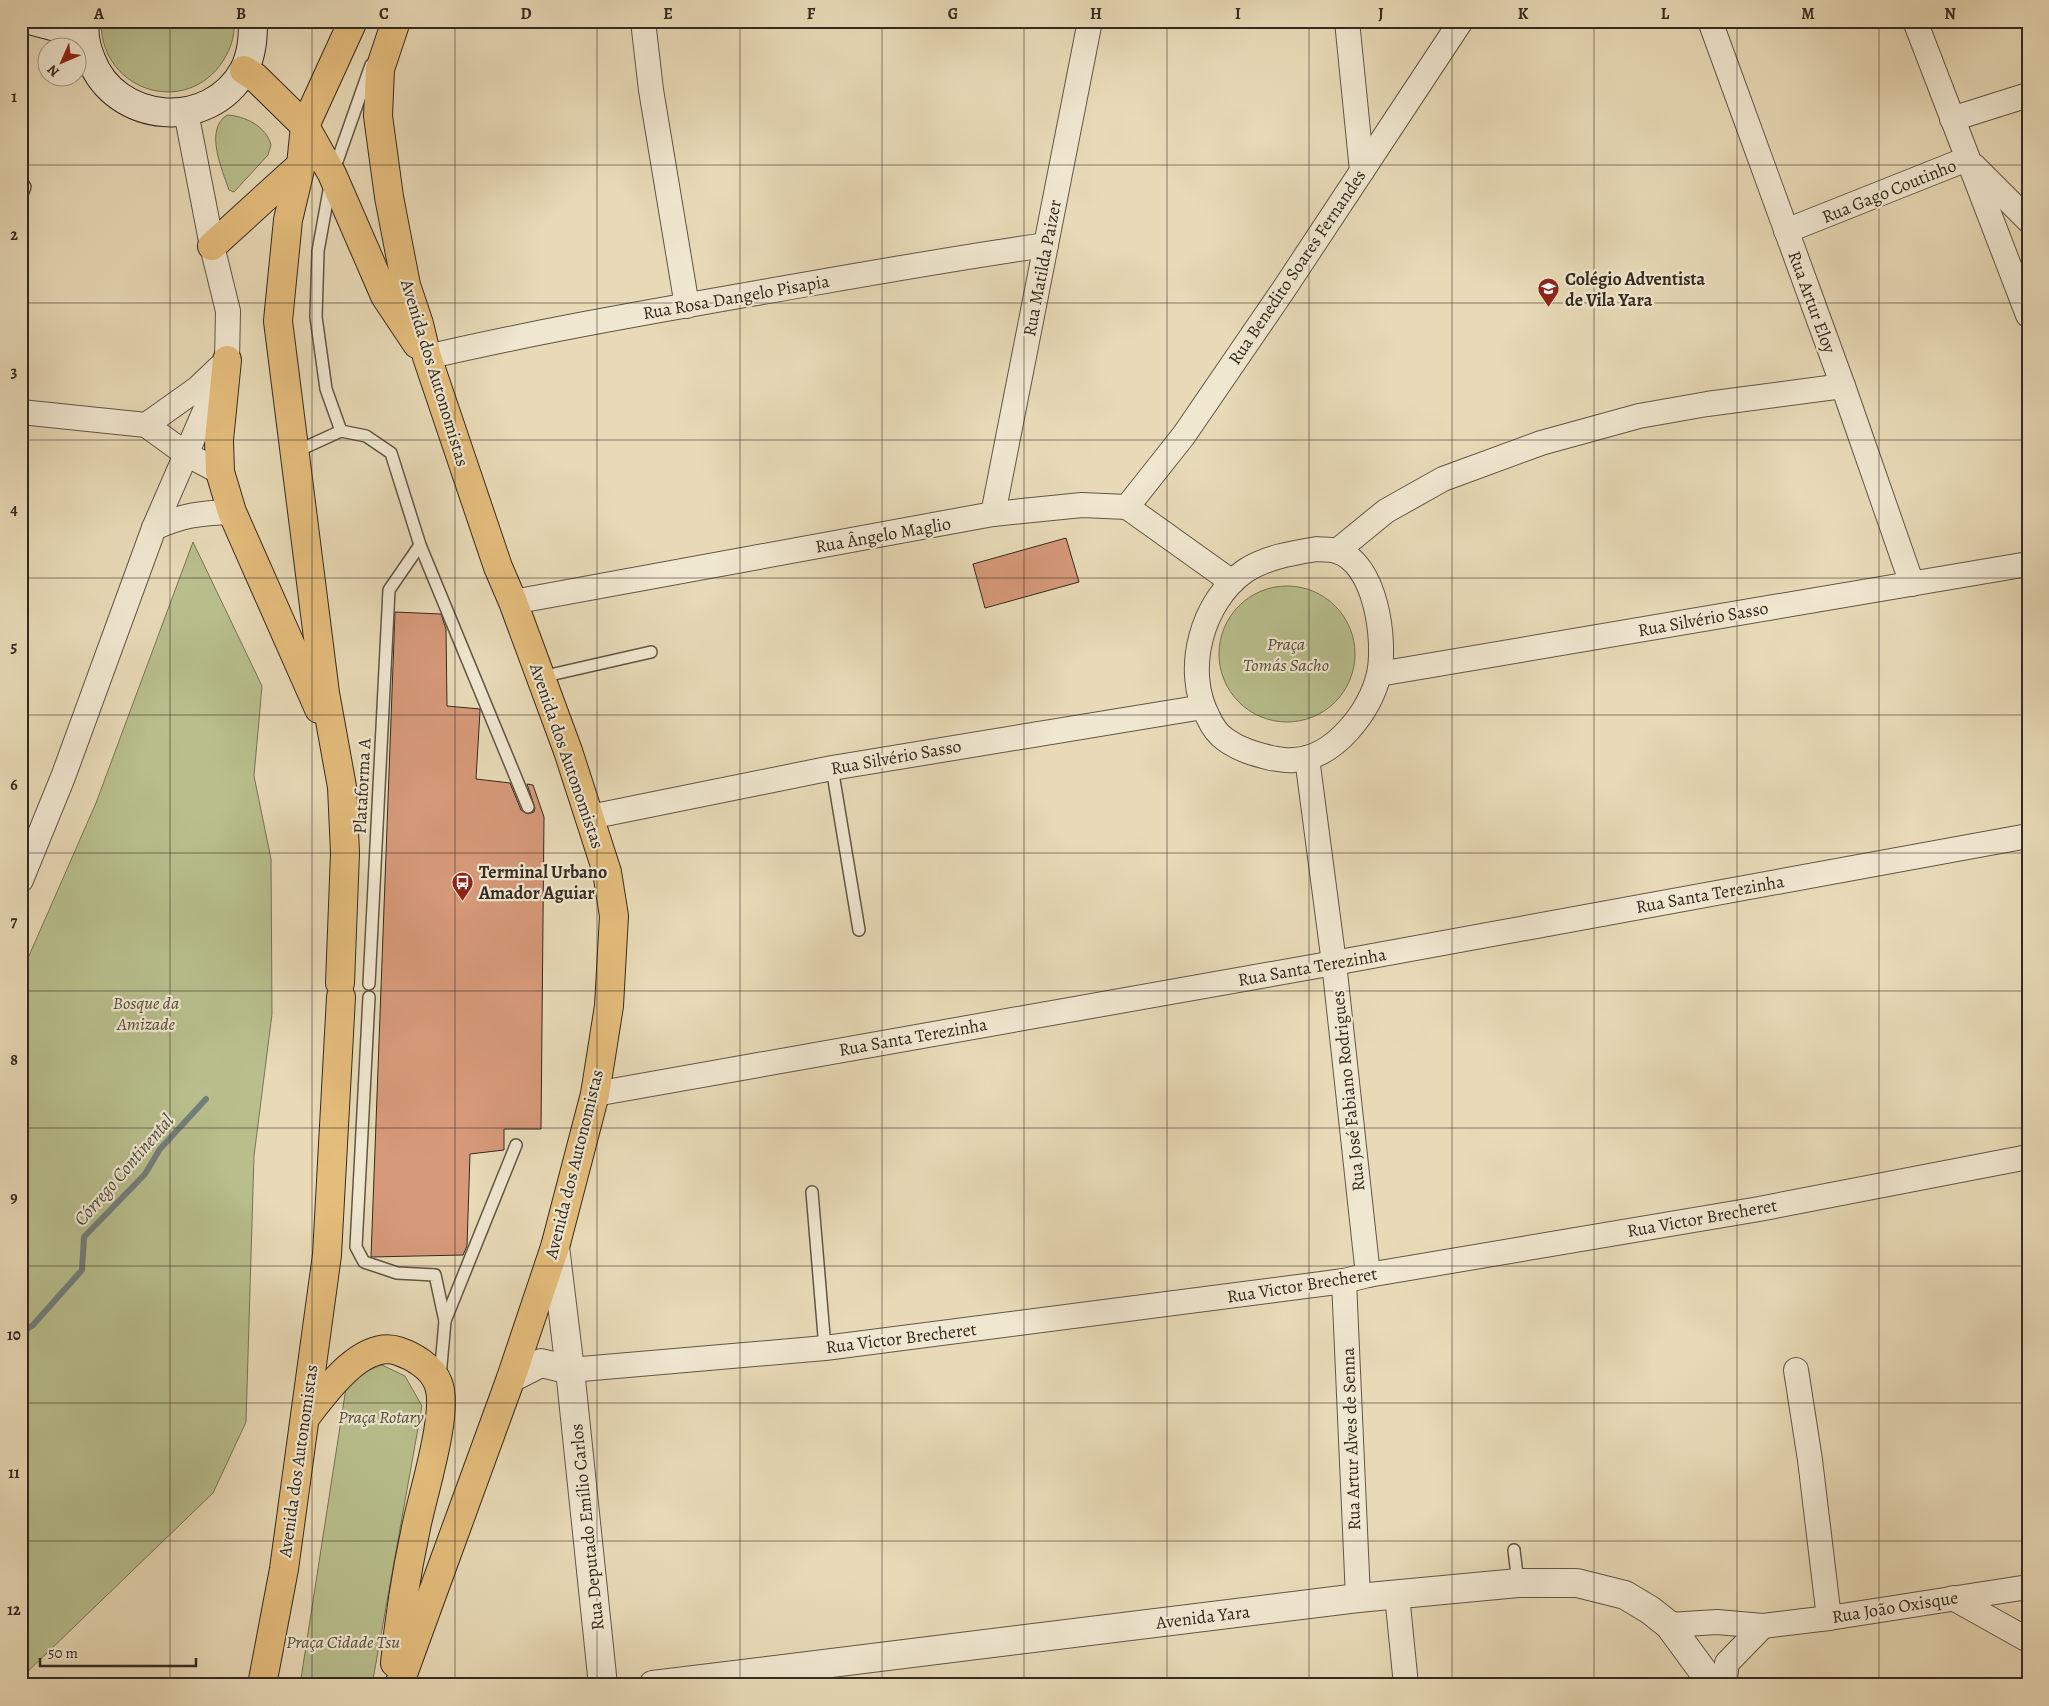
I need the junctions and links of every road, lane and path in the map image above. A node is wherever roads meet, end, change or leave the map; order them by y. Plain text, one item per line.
1 (33, 21) edge
2 (253, 21) edge
3 (353, 21) edge
4 (387, 21) edge
5 (396, 21) edge
6 (643, 21) edge
7 (1090, 21) edge
8 (1347, 21) edge
9 (1461, 21) edge
10 (1710, 21) edge
11 (1915, 21) edge
12 (85, 33) edge
13 (244, 70) junction
14 (2028, 94) edge
15 (186, 112) junction
16 (1952, 119) junction
17 (305, 126) junction
18 (1968, 159) junction
19 (301, 165) junction
20 (1362, 171) junction
21 (332, 174) junction
22 (21, 181) edge
23 (21, 197) edge
24 (2028, 220) edge
25 (1786, 231) junction
26 (1046, 245) junction
27 (212, 246) junction
28 (687, 306) junction
29 (2028, 314) edge
30 (427, 357) junction
31 (227, 360) junction
32 (1844, 386) junction
33 (21, 412) edge
34 (146, 426) junction
35 (341, 432) junction
36 (295, 452) junction
37 (186, 454) junction
38 (220, 472) junction
39 (1126, 507) junction
40 (232, 512) junction
41 (993, 514) junction
42 (154, 528) junction
43 (420, 545) junction
44 (1337, 551) junction
45 (2028, 564) edge
46 (1232, 582) junction
47 (1912, 584) junction
48 (513, 602) junction
49 (651, 652) dead end
50 (1379, 674) junction
51 (541, 677) junction
52 (1202, 707) junction
53 (333, 741) junction
54 (1308, 758) junction
55 (832, 768) junction
56 (528, 807) dead end
57 (590, 817) junction
58 (2028, 836) edge
59 (21, 880) edge
60 (858, 930) dead end
61 (1334, 963) junction
62 (369, 984) dead end
63 (369, 997) dead end
64 (595, 1094) junction
65 (516, 1145) dead end
66 (2028, 1157) edge
67 (812, 1192) dead end
68 (555, 1247) junction
69 (1368, 1275) junction
70 (1344, 1281) junction
71 (444, 1321) junction
72 (825, 1348) junction
73 (570, 1370) junction
74 (1796, 1370) dead end
75 (511, 1378) junction
76 (439, 1384) junction
77 (304, 1420) junction
78 (1514, 1550) dead end
79 (1518, 1583) junction
80 (2028, 1587) edge
81 (1397, 1595) junction
82 (1358, 1598) junction
83 (1953, 1598) junction
84 (1829, 1618) junction
85 (1669, 1624) junction
86 (1763, 1626) junction
87 (2028, 1640) edge
88 (262, 1685) edge
89 (392, 1685) edge
90 (399, 1685) edge
91 (603, 1685) edge
92 (653, 1685) edge
93 (1406, 1685) edge
94 (1713, 1685) edge
95 (1724, 1685) edge

1 - 12 street
2 - 13 street
3 - 17 main road, Avenida dos Autonomistas
4 - 21 lane
5 - 30 main road, Avenida dos Autonomistas
6 - 28 street
7 - 26 street, Rua Matilda Paizer
8 - 20 street
9 - 20 street, Rua Benedito Soares Fernandes
10 - 25 street, Rua Artur Eloy
11 - 16 street
12 - 15 street
13 - 15 street
13 - 17 main road
14 - 16 street
15 - 27 street
16 - 18 street
17 - 19 main road, Avenida dos Autonomistas
17 - 21 main road
18 - 24 street, Rua Gago Coutinho
18 - 25 street, Rua Gago Coutinho
18 - 29 street
19 - 27 main road
19 - 36 main road, Avenida dos Autonomistas
20 - 39 street, Rua Benedito Soares Fernandes
21 - 30 main road
21 - 35 lane
22 - 23 lane
25 - 32 street, Rua Artur Eloy
26 - 28 street, Rua Rosa Dangelo Pisapia
26 - 41 street, Rua Matilda Paizer
27 - 31 street
28 - 30 street, Rua Rosa Dangelo Pisapia
30 - 48 main road, Avenida dos Autonomistas
31 - 34 street
31 - 37 street
31 - 38 main road
32 - 44 street
32 - 47 street, Rua Artur Eloy
33 - 34 street
34 - 37 street
35 - 36 lane
35 - 43 lane
36 - 53 main road, Avenida dos Autonomistas
37 - 38 street
37 - 42 street
38 - 40 main road
39 - 41 street, Rua Ângelo Maglio
39 - 46 street
40 - 42 street
40 - 53 main road
41 - 48 street, Rua Ângelo Maglio
42 - 59 street
43 - 56 lane
43 - 62 lane, Plataforma A
44 - 46 street
44 - 50 street
45 - 47 street, Rua Silvério Sasso
46 - 52 street
47 - 50 street, Rua Silvério Sasso
48 - 51 main road, Avenida dos Autonomistas
49 - 51 lane
50 - 54 street
51 - 57 main road, Avenida dos Autonomistas
52 - 54 street
52 - 55 street, Rua Silvério Sasso
53 - 77 main road, Avenida dos Autonomistas
54 - 61 street, Rua José Fabiano Rodrigues
55 - 57 street, Rua Silvério Sasso
55 - 60 lane
57 - 64 main road, Avenida dos Autonomistas
58 - 61 street, Rua Santa Terezinha
61 - 64 street, Rua Santa Terezinha
61 - 69 street, Rua José Fabiano Rodrigues
63 - 71 lane
64 - 68 main road, Avenida dos Autonomistas
65 - 71 lane
66 - 69 street, Rua Victor Brecheret
67 - 72 lane
68 - 73 street, Rua Deputado Emílio Carlos
68 - 75 main road, Avenida dos Autonomistas
69 - 70 street, Rua Victor Brecheret
70 - 72 street, Rua Victor Brecheret
70 - 82 street, Rua Artur Alves de Senna
71 - 76 lane
72 - 73 street, Rua Victor Brecheret
73 - 75 street
73 - 91 street, Rua Deputado Emílio Carlos
74 - 84 street
75 - 90 main road, Avenida dos Autonomistas
76 - 77 main road
76 - 89 main road
77 - 88 main road, Avenida dos Autonomistas
78 - 79 lane
79 - 81 street, Avenida Yara
79 - 85 street, Avenida Yara
80 - 83 street, Rua João Oxisque
81 - 82 street, Avenida Yara
81 - 93 street
82 - 92 street, Avenida Yara
83 - 84 street, Rua João Oxisque
83 - 87 street
84 - 86 street, Rua João Oxisque
85 - 86 street, Rua João Oxisque
85 - 94 street, Avenida Yara
86 - 95 street

